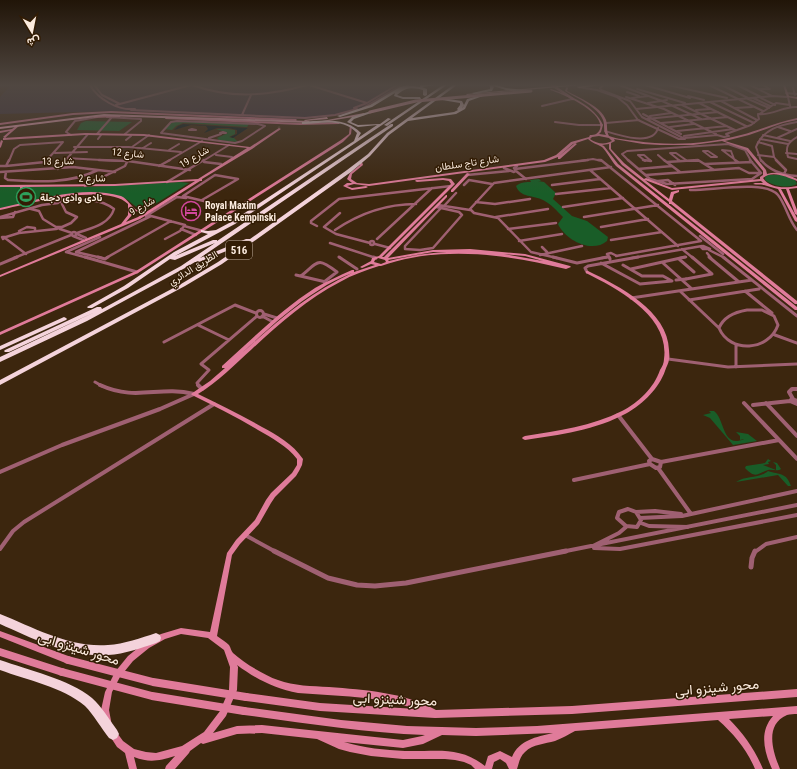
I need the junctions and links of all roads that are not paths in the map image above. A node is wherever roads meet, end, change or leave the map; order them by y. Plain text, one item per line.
1 (45, 121) edge
2 (45, 121) edge
3 (48, 121) edge
4 (58, 121) edge
5 (75, 121) edge
6 (109, 121) edge
7 (141, 121) edge
8 (222, 121) junction
9 (327, 121) edge
10 (350, 121) edge
11 (386, 121) edge
12 (387, 121) edge
13 (397, 121) edge
14 (398, 121) edge
15 (406, 121) edge
16 (410, 121) edge
17 (601, 121) edge
18 (629, 121) edge
19 (640, 121) edge
20 (649, 121) edge
21 (657, 121) edge
22 (679, 121) edge
23 (689, 121) edge
24 (717, 121) edge
25 (736, 121) edge
26 (749, 121) edge
27 (797, 121) edge
28 (35, 122) junction
29 (259, 122) junction
30 (555, 122) dead end
31 (304, 123) junction
32 (338, 123) junction
33 (606, 123) joint
34 (661, 123) junction
35 (754, 123) joint
36 (284, 124) junction
37 (289, 124) junction
38 (694, 124) junction
39 (602, 125) junction
40 (265, 126) junction
41 (727, 126) junction
42 (746, 126) junction
43 (773, 126) junction
44 (354, 127) junction
45 (397, 127) junction
46 (669, 127) junction
47 (778, 127) junction
48 (0, 128) edge
49 (280, 128) junction
50 (658, 128) junction
51 (703, 128) junction
52 (10, 129) junction
53 (735, 129) junction
54 (797, 129) edge
55 (190, 131) dead end
56 (676, 131) junction
57 (790, 131) junction
58 (605, 132) junction
59 (711, 132) junction
60 (756, 132) junction
61 (187, 133) junction
62 (97, 134) junction
63 (125, 134) junction
64 (221, 134) dead end
65 (598, 134) junction
66 (71, 135) junction
67 (86, 135) junction
68 (101, 135) junction
69 (717, 135) junction
70 (763, 135) junction
71 (131, 136) junction
72 (146, 136) junction
73 (177, 136) junction
74 (608, 136) junction
75 (187, 137) junction
76 (216, 137) junction
77 (685, 137) junction
78 (797, 137) edge
79 (38, 138) junction
80 (777, 138) junction
81 (2, 139) edge
82 (98, 139) dead end
83 (760, 139) junction
84 (126, 140) dead end
85 (587, 140) junction
86 (733, 140) junction
87 (201, 141) junction
88 (216, 141) junction
89 (612, 141) junction
90 (723, 141) junction
91 (790, 141) junction
92 (629, 142) junction
93 (758, 142) junction
94 (35, 143) junction
95 (151, 143) dead end
96 (179, 144) dead end
97 (352, 144) junction
98 (599, 144) junction
99 (788, 144) junction
100 (229, 145) junction
101 (680, 145) junction
102 (700, 145) junction
103 (75, 146) junction
104 (666, 146) junction
105 (688, 146) junction
106 (0, 147) edge
107 (131, 147) junction
108 (143, 148) junction
109 (248, 148) junction
110 (610, 150) junction
111 (634, 150) junction
112 (705, 150) junction
113 (168, 151) junction
114 (69, 152) junction
115 (73, 152) junction
116 (88, 152) dead end
117 (180, 152) junction
118 (55, 153) junction
119 (673, 153) junction
120 (752, 153) junction
121 (786, 153) junction
122 (797, 154) edge
123 (216, 155) junction
124 (641, 155) junction
125 (658, 155) dead end
126 (758, 156) junction
127 (232, 157) junction
128 (774, 157) junction
129 (66, 159) junction
130 (97, 159) junction
131 (734, 159) junction
132 (797, 159) edge
133 (680, 161) junction
134 (687, 161) junction
135 (127, 162) junction
136 (204, 162) junction
137 (362, 162) junction
138 (667, 162) junction
139 (738, 162) junction
140 (752, 162) junction
141 (761, 162) junction
142 (136, 163) junction
143 (221, 164) junction
144 (705, 164) junction
145 (158, 165) junction
146 (0, 166) edge
147 (6, 166) junction
148 (672, 166) junction
149 (611, 167) junction
150 (504, 168) junction
151 (56, 169) junction
152 (516, 169) junction
153 (638, 169) junction
154 (98, 170) junction
155 (590, 170) junction
156 (714, 170) junction
157 (188, 171) junction
158 (213, 171) junction
159 (509, 171) junction
160 (764, 171) junction
161 (0, 172) edge
162 (6, 172) junction
163 (113, 172) junction
164 (680, 172) junction
165 (754, 173) junction
166 (784, 174) junction
167 (468, 175) junction
168 (646, 175) junction
169 (758, 175) junction
170 (639, 177) junction
171 (797, 178) edge
172 (526, 179) junction
173 (600, 179) junction
174 (518, 180) junction
175 (761, 180) junction
176 (181, 181) junction
177 (197, 181) junction
178 (414, 181) junction
179 (724, 181) junction
180 (166, 182) junction
181 (697, 183) junction
182 (356, 184) junction
183 (492, 184) junction
184 (735, 184) junction
185 (750, 184) junction
186 (766, 184) junction
187 (273, 185) junction
188 (552, 185) dead end
189 (0, 186) edge
190 (21, 186) junction
191 (84, 186) junction
192 (97, 186) junction
193 (451, 186) junction
194 (464, 186) dead end
195 (797, 187) edge
196 (432, 188) junction
197 (611, 188) junction
198 (667, 188) junction
199 (692, 188) junction
200 (779, 188) junction
201 (788, 188) junction
202 (708, 189) junction
203 (680, 190) junction
204 (797, 191) edge
205 (456, 193) dead end
206 (556, 194) dead end
207 (671, 194) junction
208 (784, 194) junction
209 (67, 195) junction
210 (62, 196) junction
211 (186, 198) dead end
212 (623, 198) junction
213 (530, 199) dead end
214 (780, 199) junction
215 (125, 200) junction
216 (202, 200) junction
217 (786, 200) junction
218 (476, 202) junction
219 (797, 202) edge
220 (62, 203) junction
221 (670, 203) junction
222 (24, 204) junction
223 (416, 204) junction
224 (792, 204) junction
225 (230, 205) junction
226 (658, 205) junction
227 (239, 206) junction
228 (563, 206) dead end
229 (440, 207) junction
230 (35, 208) junction
231 (635, 208) junction
232 (0, 209) edge
233 (235, 209) junction
234 (548, 209) dead end
235 (470, 210) junction
236 (146, 213) junction
237 (340, 213) dead end
238 (797, 214) edge
239 (0, 217) edge
240 (496, 217) junction
241 (584, 217) dead end
242 (683, 218) junction
243 (648, 220) junction
244 (171, 221) junction
245 (797, 221) edge
246 (233, 223) junction
247 (556, 223) dead end
248 (123, 224) junction
249 (184, 226) junction
250 (317, 226) dead end
251 (601, 227) dead end
252 (56, 228) junction
253 (61, 228) junction
254 (508, 228) junction
255 (181, 230) junction
256 (202, 230) junction
257 (335, 230) dead end
258 (797, 230) edge
259 (266, 231) junction
260 (106, 232) junction
261 (662, 232) junction
262 (77, 234) junction
263 (562, 234) dead end
264 (72, 235) junction
265 (195, 235) junction
266 (3, 238) edge
267 (85, 239) junction
268 (165, 239) dead end
269 (377, 239) dead end
270 (612, 240) dead end
271 (215, 241) junction
272 (519, 241) junction
273 (706, 241) junction
274 (330, 243) dead end
275 (582, 246) dead end
276 (678, 246) junction
277 (543, 247) dead end
278 (703, 247) junction
279 (392, 249) junction
280 (682, 249) junction
281 (716, 249) junction
282 (708, 250) junction
283 (59, 251) junction
284 (548, 252) junction
285 (25, 253) junction
286 (176, 253) junction
287 (405, 255) junction
288 (540, 255) junction
289 (339, 257) dead end
290 (378, 257) junction
291 (686, 257) dead end
292 (619, 258) junction
293 (611, 259) junction
294 (679, 259) junction
295 (386, 260) junction
296 (372, 262) junction
297 (601, 263) junction
298 (663, 263) junction
299 (0, 264) edge
300 (378, 265) junction
301 (624, 265) dead end
302 (183, 267) junction
303 (154, 268) junction
304 (746, 268) junction
305 (357, 269) junction
306 (631, 269) junction
307 (137, 272) junction
308 (587, 272) joint
309 (694, 272) dead end
310 (0, 274) edge
311 (296, 275) dead end
312 (301, 276) junction
313 (752, 280) junction
314 (672, 281) junction
315 (325, 282) junction
316 (739, 282) junction
317 (692, 289) junction
318 (759, 289) dead end
319 (680, 291) junction
320 (745, 291) junction
321 (631, 298) junction
322 (689, 300) junction
323 (797, 302) edge
324 (764, 306) junction
325 (797, 309) edge
326 (762, 310) junction
327 (256, 315) junction
328 (263, 315) junction
329 (774, 316) junction
330 (797, 316) edge
331 (277, 318) junction
332 (712, 321) junction
333 (273, 322) junction
334 (722, 323) junction
335 (198, 325) junction
336 (719, 328) junction
337 (0, 334) edge
338 (775, 335) junction
339 (229, 340) junction
340 (164, 342) dead end
341 (797, 343) edge
342 (736, 345) junction
343 (0, 348) edge
344 (0, 354) edge
345 (668, 359) junction
346 (0, 360) edge
347 (797, 364) edge
348 (736, 367) junction
349 (95, 382) dead end
350 (211, 382) junction
351 (0, 383) edge
352 (202, 389) junction
353 (797, 389) edge
354 (194, 394) junction
355 (794, 401) edge
356 (744, 403) dead end
357 (766, 403) junction
358 (214, 404) junction
359 (754, 405) dead end
360 (618, 415) junction
361 (797, 428) edge
362 (790, 429) junction
363 (797, 436) edge
364 (525, 438) dead end
365 (779, 440) junction
366 (797, 458) edge
367 (652, 459) junction
368 (661, 462) junction
369 (650, 464) junction
370 (658, 468) junction
371 (0, 472) edge
372 (574, 480) dead end
373 (797, 491) edge
374 (797, 505) edge
375 (636, 512) junction
376 (690, 514) junction
377 (797, 515) edge
378 (641, 520) junction
379 (626, 527) junction
380 (690, 527) junction
381 (245, 535) junction
382 (797, 537) edge
383 (592, 547) junction
384 (0, 549) edge
385 (751, 566) dead end
386 (0, 619) edge
387 (0, 634) edge
388 (213, 637) junction
389 (156, 638) junction
390 (0, 652) edge
391 (230, 655) junction
392 (0, 665) edge
393 (797, 693) edge
394 (797, 710) edge
395 (788, 711) junction
396 (435, 714) junction
397 (719, 716) junction
398 (575, 726) junction
399 (441, 731) junction
400 (113, 734) junction
401 (317, 735) junction
402 (198, 742) junction
403 (190, 746) junction
404 (128, 750) junction
405 (513, 768) edge
406 (133, 769) edge
407 (169, 769) edge
408 (482, 769) edge
409 (488, 769) edge
410 (759, 769) edge
411 (776, 769) edge

1 - 28 main road
2 - 28 main road
3 - 48 street
4 - 52 street
5 - 66 street
6 - 62 street
7 - 63 street
8 - 29 street
8 - 31 main road
8 - 40 street
8 - 73 street
9 - 31 main road
10 - 44 highway
11 - 44 highway, 516
12 - 97 highway, الطريق الدائري / 516
13 - 271 highway, الطريق الدائري / 516
14 - 302 highway, الطريق الدائري / 516
15 - 45 highway, الطريق الدائري / 516
16 - 45 highway, 516
17 - 39 street
18 - 33 street
19 - 50 street
20 - 77 street
21 - 34 street
22 - 34 street
23 - 38 street
24 - 41 street
25 - 42 street
26 - 35 street
27 - 43 street
27 - 47 street
27 - 60 street
28 - 48 main road
29 - 36 street
29 - 40 street
30 - 39 street
31 - 32 highway, 516
32 - 37 street
32 - 44 highway, 516
33 - 58 street
34 - 46 street
35 - 42 street
36 - 37 street
36 - 49 street, شارع 9
37 - 49 street, شارع 9
38 - 46 street
38 - 51 street
39 - 65 street
40 - 88 street
41 - 51 street
41 - 53 street
42 - 53 street
43 - 47 street
43 - 60 street
44 - 97 highway
44 - 187 street
45 - 137 highway, الطريق الدائري / 516
46 - 56 street
47 - 57 street
47 - 70 street
48 - 52 street
48 - 81 street
49 - 109 street, شارع 9
50 - 58 street
50 - 77 street
51 - 56 street
51 - 59 street
52 - 81 street
53 - 59 street
53 - 69 street
54 - 57 street
55 - 61 street
56 - 77 street
57 - 80 street
58 - 65 street
58 - 74 street
59 - 69 street
59 - 77 street
60 - 86 street
60 - 104 street
61 - 73 street
61 - 75 street
62 - 63 street
62 - 67 street
63 - 72 street
64 - 76 street
65 - 74 street
65 - 85 street
66 - 67 street
66 - 81 street
67 - 68 street
67 - 79 street
67 - 103 street
68 - 71 street
68 - 82 street
69 - 77 street
70 - 80 street
70 - 83 street
71 - 72 street
71 - 84 street
72 - 87 street
72 - 107 street
72 - 107 street
73 - 75 street
74 - 89 street
75 - 87 street
76 - 87 street
76 - 88 street
78 - 91 street
79 - 81 street
79 - 94 street
80 - 91 street
81 - 106 street
83 - 93 street
83 - 99 street
85 - 98 street, شارع تاج سلطان
85 - 152 street, شارع تاج سلطان
85 - 182 street, شارع تاج سلطان
86 - 90 street
86 - 120 street
87 - 88 street
87 - 100 street
87 - 117 street
89 - 92 street
89 - 98 street
89 - 110 street
90 - 102 street
90 - 120 street
91 - 99 street
92 - 104 street
92 - 104 street
93 - 126 street
93 - 128 street
94 - 118 street
94 - 147 street
95 - 108 street
96 - 113 street
97 - 246 highway, الطريق الدائري / 516
98 - 110 street
98 - 242 street
99 - 121 street
100 - 109 street
100 - 123 street, شارع 19
100 - 157 street, شارع 19
101 - 102 street
101 - 104 street
101 - 105 street
102 - 105 street
102 - 112 street
102 - 140 street
103 - 107 street
103 - 114 street
103 - 115 street
104 - 105 street
104 - 111 street
104 - 119 street
107 - 108 street
108 - 113 street
109 - 127 street, شارع 9
109 - 158 street, شارع 9
110 - 170 street
111 - 124 street
111 - 153 street
112 - 112 street
113 - 117 street
114 - 115 street
114 - 118 street
114 - 129 street
115 - 116 street
115 - 129 street
117 - 145 street
118 - 147 street
119 - 133 street
119 - 134 street
120 - 140 street
120 - 141 street
121 - 122 street
121 - 132 street
123 - 127 street
123 - 136 street, شارع 19
124 - 124 street
125 - 138 street
126 - 128 street
126 - 141 street
127 - 143 street, شارع 9
128 - 166 street
129 - 130 street, شارع 12
129 - 151 street
130 - 135 street, شارع 12
130 - 145 street, شارع 12
131 - 131 street
131 - 139 street
133 - 134 street
133 - 138 street
134 - 144 street
135 - 142 street, شارع 12
135 - 163 street
136 - 143 street
136 - 157 street, شارع 19
137 - 182 street
137 - 259 highway, الطريق الدائري / 516
138 - 148 street
139 - 140 street
139 - 144 street
140 - 160 street
140 - 160 street
141 - 160 street
141 - 166 street
142 - 145 street, شارع 12
142 - 163 street
143 - 158 street, شارع 9
144 - 156 street
145 - 157 street, شارع 12
146 - 147 street
148 - 153 street
148 - 164 street
149 - 152 street
149 - 155 street
149 - 226 street
150 - 152 street, شارع تاج سلطان
150 - 159 street
150 - 167 street, شارع تاج سلطان
151 - 154 street, شارع 13
151 - 161 street, شارع 13
151 - 162 street, شارع 13
151 - 163 street, شارع 13
152 - 159 street
152 - 172 street
153 - 168 street
154 - 162 street
154 - 163 street, شارع 13
155 - 172 street
155 - 173 street
156 - 164 street
156 - 165 street
157 - 176 street, شارع 19
157 - 180 street, شارع 19
158 - 177 street, شارع 9
159 - 167 street
159 - 174 street
160 - 165 street
160 - 169 street
160 - 171 street
160 - 175 street
161 - 162 street, شارع 13
163 - 191 street
163 - 192 street
164 - 168 street
165 - 169 street
166 - 171 street
167 - 178 street, شارع تاج سلطان
167 - 229 street
168 - 181 street
169 - 179 street
170 - 198 street
170 - 221 street
172 - 174 street
173 - 188 street
173 - 197 street
174 - 183 street
175 - 184 street
175 - 186 street
176 - 177 street, شارع 2
176 - 180 street, شارع 2
177 - 236 street, شارع 9
178 - 182 street, شارع تاج سلطان
178 - 193 street
179 - 181 street
179 - 184 street
180 - 192 street, شارع 2
181 - 199 street
183 - 194 street
183 - 218 street
184 - 199 street
185 - 186 street
185 - 202 street
185 - 208 street
186 - 200 street
187 - 227 street
187 - 233 street
189 - 190 street, شارع 2
190 - 191 street, شارع 2
190 - 222 street
191 - 192 street, شارع 2
193 - 196 street
193 - 279 street
195 - 201 street
196 - 223 street
196 - 250 street
197 - 206 street
197 - 212 street
198 - 203 street
198 - 207 street
199 - 202 street
199 - 203 street
200 - 201 street
200 - 208 street
201 - 204 street
201 - 224 street
202 - 214 street
203 - 207 street
205 - 229 street
207 - 221 street
208 - 217 street
209 - 210 street, شارع 2
209 - 215 street, شارع 2
209 - 220 street
210 - 220 street
210 - 222 street, شارع 2
211 - 307 street
212 - 228 street
212 - 231 street
213 - 218 street
214 - 217 street
214 - 258 street
215 - 236 street, شارع 2
215 - 248 street
216 - 216 street
216 - 225 street
217 - 245 street
218 - 235 street
219 - 224 street
220 - 230 street
220 - 253 street
220 - 262 street
221 - 323 street
222 - 232 street, شارع 2
223 - 257 street
223 - 269 street
224 - 238 street
225 - 227 street
225 - 233 street
226 - 231 street
226 - 276 street
227 - 233 street
229 - 229 street
229 - 235 street
229 - 279 street
230 - 239 street
230 - 252 street
231 - 241 street
231 - 243 street
233 - 256 street
234 - 240 street
235 - 240 street
236 - 248 street, شارع 9
236 - 260 street, شارع 9
237 - 279 street
240 - 254 street
242 - 273 street
242 - 304 street
243 - 251 street
243 - 261 street
244 - 244 street
244 - 249 street
246 - 256 highway
246 - 286 highway, الطريق الدائري / 516
247 - 254 street
248 - 260 street, شارع 9
249 - 255 street
249 - 256 street
252 - 253 street
252 - 266 street
253 - 264 street
254 - 272 street
255 - 265 street
255 - 268 street
256 - 265 street
259 - 302 highway, 516
259 - 351 highway, الطريق الدائري / 516
260 - 267 street, شارع 9
260 - 283 street, شارع 9
261 - 270 street
261 - 276 street
262 - 264 street
262 - 267 street
263 - 272 street
264 - 267 street
264 - 285 street
265 - 286 highway
265 - 307 street
266 - 285 street
267 - 283 street, شارع 9
271 - 303 highway, 516
271 - 344 highway, الطريق الدائري / 516
272 - 288 street
273 - 278 street
273 - 281 street
274 - 290 street
275 - 284 street
276 - 292 street
277 - 284 street
278 - 280 street
278 - 282 street
279 - 287 street
279 - 290 street
279 - 295 street
280 - 292 street
280 - 314 street, bridge
281 - 282 street
281 - 304 street
282 - 313 street
282 - 316 street
283 - 310 street, شارع 9
284 - 288 street
285 - 299 street
286 - 303 highway, الطريق الدائري / 516
287 - 295 street
287 - 295 street
288 - 293 street
289 - 305 street
290 - 295 street
290 - 296 street
291 - 294 street
292 - 293 street
292 - 293 street
293 - 297 street
294 - 298 street
294 - 309 street
295 - 300 street
296 - 300 street
296 - 305 street
297 - 308 street
297 - 314 street
298 - 306 street
298 - 317 street
300 - 350 street
301 - 306 street
302 - 346 highway, الطريق الدائري / 516
303 - 343 highway, الطريق الدائري / 516
304 - 325 street
305 - 315 street
306 - 314 street
307 - 337 street
308 - 321 street
311 - 312 street
312 - 315 street
312 - 315 street
313 - 316 street
313 - 330 street
315 - 331 street
316 - 317 street
317 - 319 street
318 - 320 street
319 - 321 street
319 - 322 street
320 - 322 street
320 - 324 street
321 - 345 street
322 - 332 street
324 - 326 street
324 - 329 street
326 - 329 street
326 - 334 street
327 - 328 street
327 - 335 street
327 - 339 street
328 - 331 street
328 - 333 street
329 - 338 street
331 - 333 street
332 - 334 street
332 - 336 street
333 - 350 street
334 - 336 street
335 - 339 street
335 - 340 street
336 - 342 street
338 - 341 street
338 - 342 street
339 - 352 street
342 - 348 street
345 - 348 street
345 - 360 street
347 - 348 street
349 - 354 street
350 - 352 street
352 - 354 street
353 - 355 street
354 - 358 street
354 - 371 street
355 - 357 street
356 - 365 street
357 - 359 street
357 - 362 street
358 - 381 street
358 - 384 street
360 - 364 street
360 - 367 street
361 - 362 street
362 - 363 street
365 - 366 street
365 - 368 street
367 - 368 street
367 - 369 street
368 - 370 street
369 - 370 street
369 - 372 street
370 - 376 street
373 - 376 street
374 - 380 street
375 - 376 street
375 - 378 street
375 - 379 street
376 - 378 street
377 - 383 street
378 - 379 street
378 - 380 street
379 - 383 street
380 - 383 street
381 - 383 street
381 - 388 street
382 - 385 street
386 - 389 highway
387 - 396 street, محور شينزو ابى, bridge
388 - 389 street
388 - 391 street
389 - 400 street
390 - 399 street, bridge
391 - 396 street
391 - 402 street
392 - 400 highway
393 - 396 street, محور شينزو ابى
394 - 395 street
395 - 397 street
395 - 411 street
397 - 398 street
397 - 410 street
398 - 399 street
398 - 405 street
399 - 401 street
400 - 404 street
401 - 402 street
401 - 408 street
402 - 403 street
403 - 404 street
403 - 407 street
404 - 406 street
405 - 409 street

